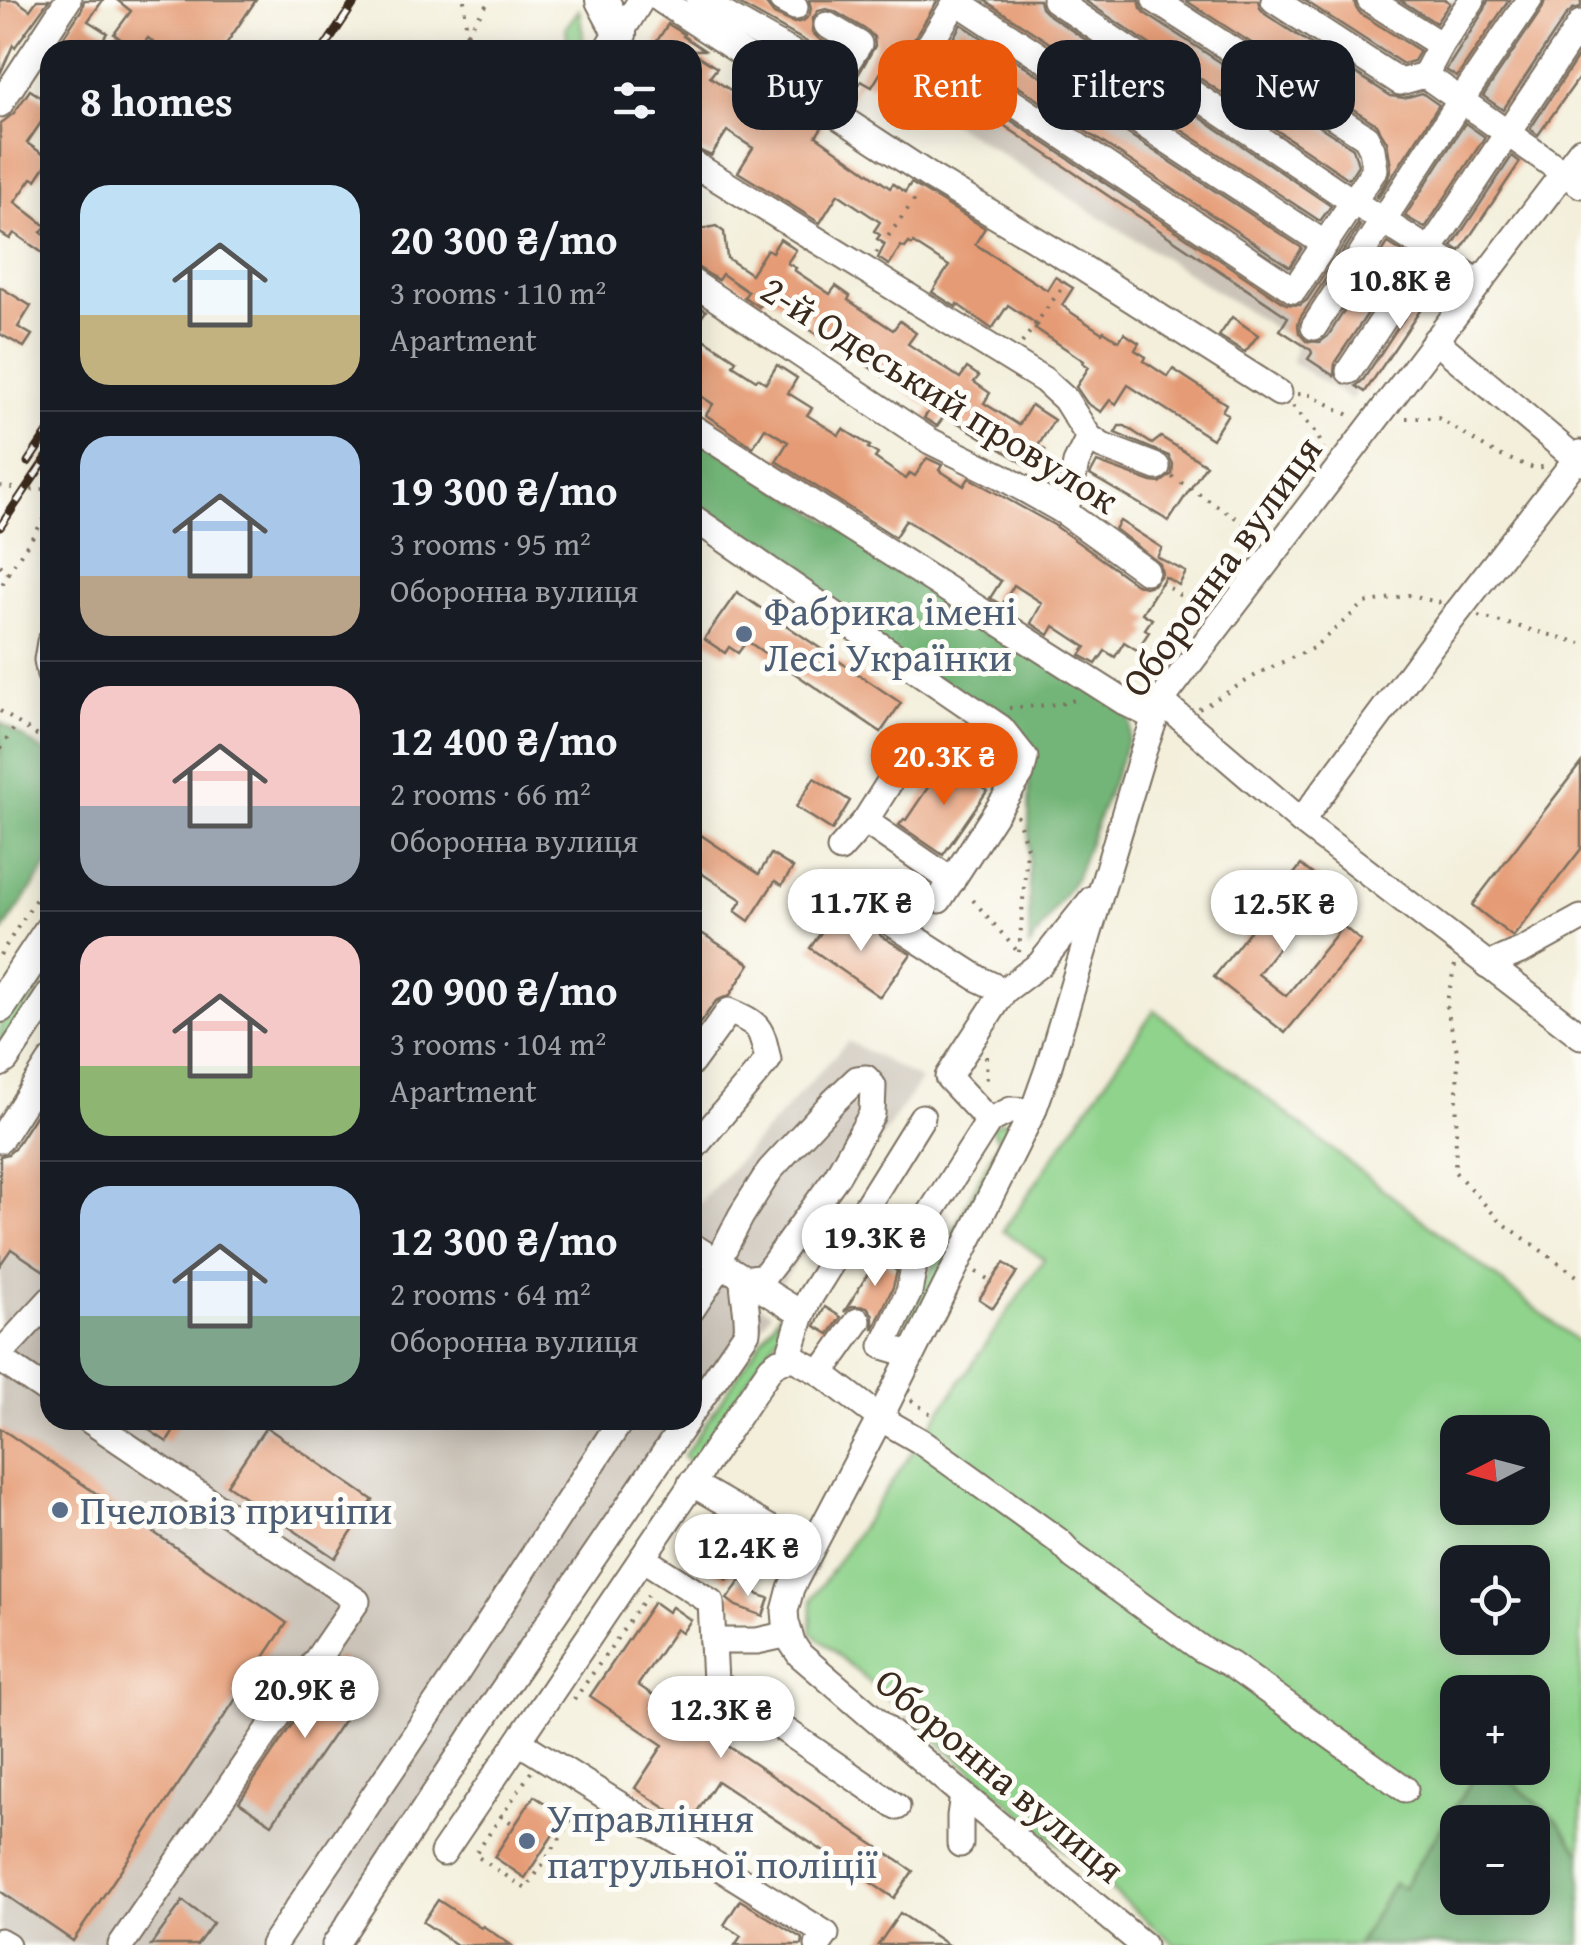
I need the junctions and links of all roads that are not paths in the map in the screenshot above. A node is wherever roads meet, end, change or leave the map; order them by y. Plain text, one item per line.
1 (68, 0) edge
2 (602, 0) edge
3 (641, 0) edge
4 (662, 0) edge
5 (699, 0) edge
6 (956, 0) edge
7 (1055, 0) edge
8 (1155, 0) edge
9 (1274, 0) edge
10 (1370, 0) edge
11 (1530, 0) edge
12 (1467, 2) edge
13 (1581, 23) edge
14 (827, 26) dead end
15 (42, 40) edge
16 (614, 40) edge
17 (616, 40) edge
18 (932, 40) edge
19 (40, 43) edge
20 (1440, 45) junction
21 (1425, 75) junction
22 (1461, 100) junction
23 (0, 104) edge
24 (1017, 105) edge
25 (1508, 132) junction
26 (1581, 150) edge
27 (702, 169) edge
28 (1573, 179) edge
29 (1352, 201) junction
30 (1384, 222) junction
31 (1325, 244) junction
32 (1428, 251) junction
33 (1480, 283) junction
34 (702, 289) edge
35 (1314, 328) dead end
36 (1435, 340) junction
37 (1349, 371) dead end
38 (1279, 393) road end
39 (702, 433) edge
40 (1089, 437) junction
41 (1579, 458) edge
42 (1157, 468) road end
43 (1063, 511) junction
44 (702, 524) edge
45 (1146, 572) road end
46 (1158, 709) junction
47 (889, 783) dead end
48 (865, 821) junction
49 (1301, 821) junction
50 (840, 849) dead end
51 (1102, 887) junction
52 (1581, 918) edge
53 (890, 922) dead end
54 (40, 946) edge
55 (1487, 965) junction
56 (1004, 990) junction
57 (0, 1006) edge
58 (40, 1031) edge
59 (1581, 1036) edge
60 (702, 1048) edge
61 (0, 1064) edge
62 (40, 1089) edge
63 (40, 1092) edge
64 (1032, 1111) junction
65 (922, 1117) dead end
66 (989, 1121) junction
67 (702, 1138) edge
68 (0, 1140) edge
69 (702, 1253) edge
70 (721, 1265) junction
71 (743, 1279) junction
72 (702, 1294) edge
73 (40, 1311) edge
74 (802, 1314) junction
75 (858, 1321) dead end
76 (910, 1354) junction
77 (0, 1357) edge
78 (788, 1359) junction
79 (821, 1373) junction
80 (40, 1386) edge
81 (702, 1397) edge
82 (880, 1418) junction
83 (104, 1430) edge
84 (614, 1430) edge
85 (680, 1430) edge
86 (692, 1483) junction
87 (642, 1558) junction
88 (783, 1560) dead end
89 (789, 1634) junction
90 (714, 1641) junction
91 (452, 1680) junction
92 (492, 1706) junction
93 (519, 1742) junction
94 (1405, 1789) dead end
95 (963, 1795) junction
96 (897, 1807) dead end
97 (960, 1844) dead end
98 (444, 1853) dead end
99 (0, 1940) edge
100 (7, 1945) edge
101 (122, 1945) edge
102 (273, 1945) edge
103 (335, 1945) edge
104 (818, 1945) edge
105 (1143, 1945) edge

1 - 15 street
2 - 16 main road
3 - 17 street
4 - 38 street
5 - 14 street
6 - 18 street
6 - 31 street
7 - 29 street
8 - 29 street
9 - 21 street
10 - 20 street
11 - 22 street
12 - 20 street
13 - 25 street
19 - 23 street
20 - 21 street
21 - 22 street
22 - 25 street
22 - 30 street
24 - 31 street
25 - 28 street
25 - 32 street
26 - 28 street, Оборонна вулиця
27 - 40 street
28 - 33 street, Оборонна вулиця
29 - 30 street
29 - 31 street
30 - 32 street
30 - 35 street
32 - 33 street
32 - 37 street
33 - 36 street, Оборонна вулиця
34 - 43 street, 2-й Одеський провулок
36 - 41 street
36 - 46 street, Оборонна вулиця
39 - 46 street
40 - 42 street
40 - 43 street
41 - 49 street
43 - 45 street, 2-й Одеський провулок
44 - 48 street
46 - 49 street
46 - 51 street, Оборонна вулиця
47 - 48 street
48 - 50 street
49 - 55 street
51 - 56 street
51 - 64 street, Оборонна вулиця
52 - 55 street
53 - 56 street
54 - 57 main road
55 - 59 street
56 - 66 street
58 - 61 street
60 - 67 street
61 - 62 street
63 - 68 street
64 - 66 street
64 - 76 street, Оборонна вулиця
65 - 74 street
66 - 76 street
69 - 70 street
70 - 71 street
70 - 71 street
70 - 72 street
71 - 74 street
71 - 81 street
73 - 77 street
74 - 78 street
75 - 79 street
76 - 82 street, Оборонна вулиця
77 - 80 street
78 - 79 street
78 - 86 street
79 - 82 street
82 - 89 street, Оборонна вулиця
82 - 94 street
83 - 101 street
84 - 91 street
85 - 92 street
86 - 87 street
86 - 88 street
87 - 90 street
87 - 93 street
89 - 90 street
89 - 95 street, Оборонна вулиця
90 - 96 street
91 - 92 street
91 - 102 street
92 - 103 street
93 - 98 street
93 - 104 street
95 - 97 street
95 - 105 street, Оборонна вулиця
99 - 100 street

